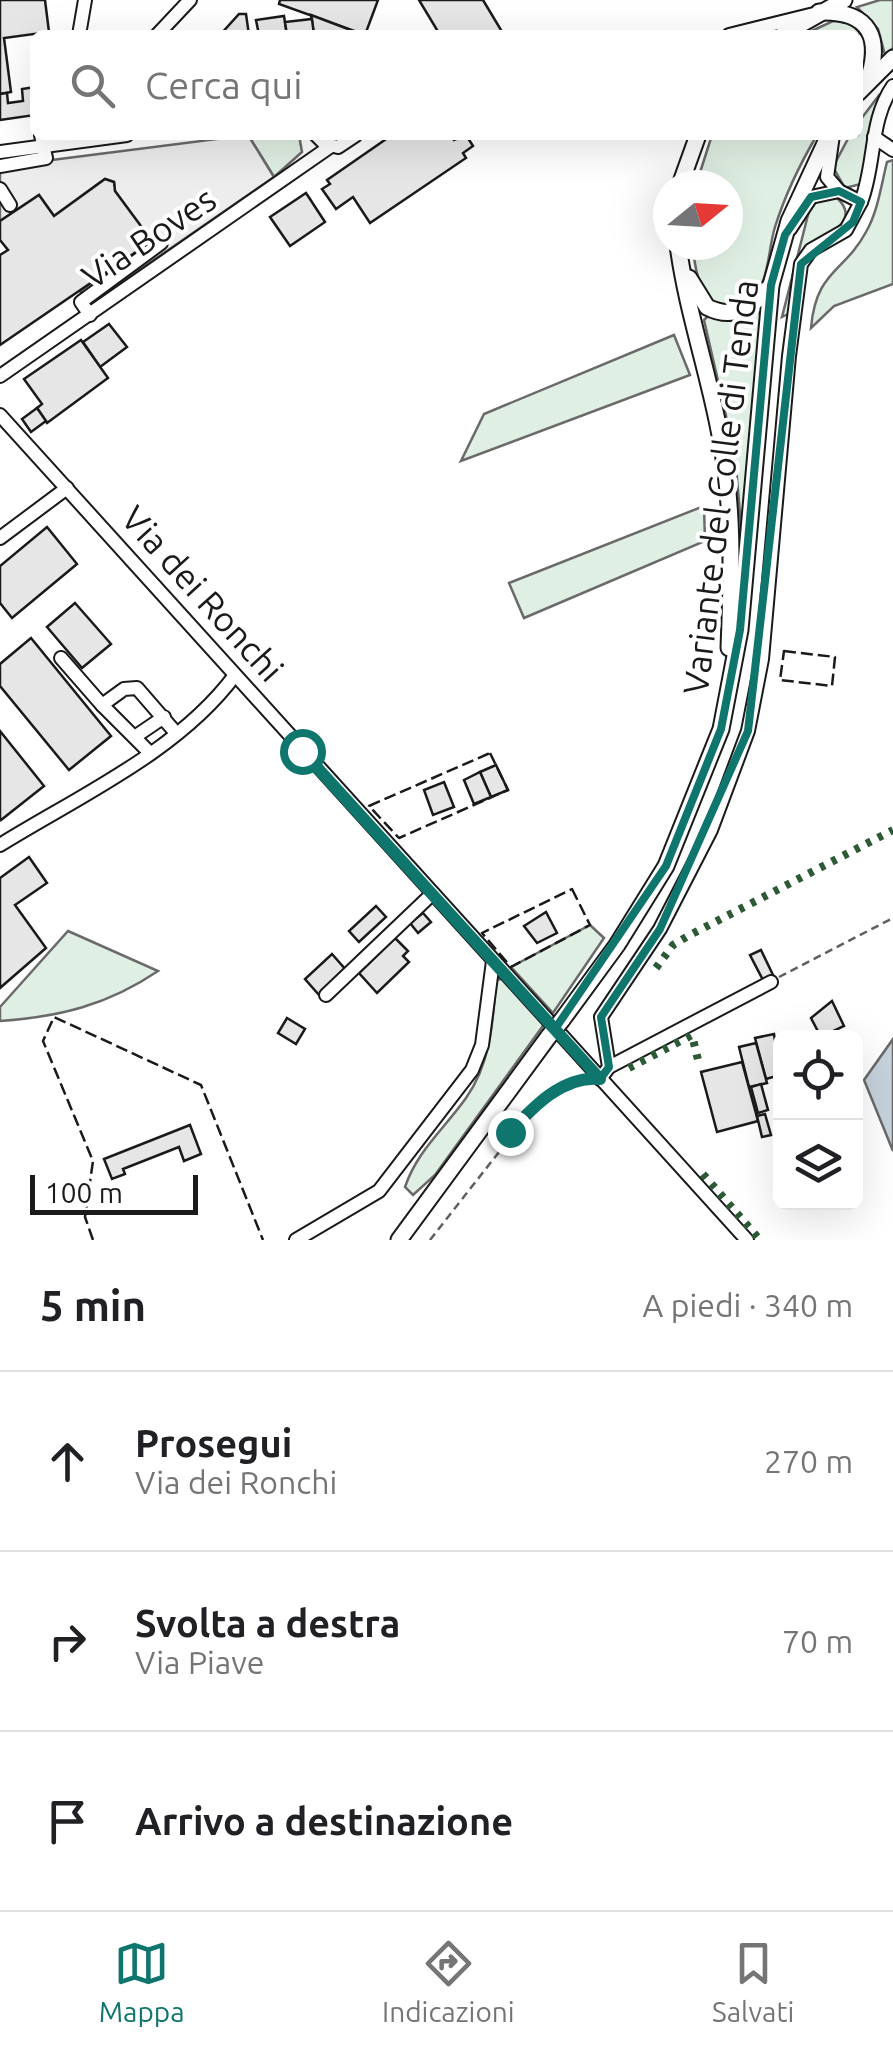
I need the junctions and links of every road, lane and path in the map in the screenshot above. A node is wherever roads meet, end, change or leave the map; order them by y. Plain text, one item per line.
1 (86, 0) edge
2 (190, 0) edge
3 (844, 0) edge
4 (816, 13) junction
5 (80, 30) edge
6 (162, 30) edge
7 (749, 30) edge
8 (790, 30) edge
9 (893, 58) edge
10 (863, 86) edge
11 (893, 86) edge
12 (863, 87) edge
13 (874, 137) junction
14 (323, 140) edge
15 (350, 140) edge
16 (693, 140) edge
17 (829, 140) edge
18 (830, 140) edge
19 (42, 141) edge
20 (331, 146) junction
21 (893, 150) edge
22 (0, 152) edge
23 (0, 166) edge
24 (684, 170) edge
25 (0, 189) edge
26 (839, 191) junction
27 (861, 202) junction
28 (10, 205) dead end
29 (785, 236) junction
30 (161, 242) dead end
31 (681, 260) edge
32 (684, 260) edge
33 (771, 285) junction
34 (90, 315) junction
35 (0, 376) edge
36 (0, 416) edge
37 (67, 488) junction
38 (0, 538) edge
39 (61, 658) dead end
40 (235, 675) junction
41 (728, 702) junction
42 (102, 705) junction
43 (164, 716) junction
44 (176, 733) junction
45 (136, 736) junction
46 (150, 752) junction
47 (0, 845) edge
48 (432, 894) junction
49 (893, 918) edge
50 (493, 961) junction
51 (771, 982) joint
52 (326, 995) dead end
53 (605, 1073) junction
54 (296, 1240) edge
55 (399, 1240) edge
56 (430, 1240) edge
57 (746, 1240) edge

1 - 5 street
2 - 6 street
3 - 4 main road
4 - 7 street
4 - 8 main road
4 - 10 main road
9 - 12 main road
11 - 13 street
13 - 21 street
13 - 27 street
14 - 20 street
15 - 20 street, Via Boves
16 - 24 main road
17 - 29 main road, Variante del Colle di Tenda
18 - 26 street
19 - 22 street
19 - 23 street
20 - 34 street, Via Boves
25 - 28 street
26 - 27 street
26 - 29 street
27 - 53 street
29 - 33 main road, Variante del Colle di Tenda
30 - 34 street
31 - 41 main road
32 - 33 main road
33 - 41 main road, Variante del Colle di Tenda
34 - 35 street, Via Boves
36 - 37 street, Via dei Ronchi
37 - 38 street
37 - 40 street, Via dei Ronchi
39 - 42 street
40 - 44 street
40 - 48 street, Via dei Ronchi
41 - 55 main road, Variante del Colle di Tenda, bridge
42 - 43 street
42 - 45 street
43 - 44 street
43 - 45 street
44 - 46 street
45 - 46 street
46 - 47 street
48 - 50 street, Via dei Ronchi
48 - 52 street
49 - 51 path
50 - 53 street, Via dei Ronchi
50 - 54 street
51 - 53 street
53 - 56 path
53 - 57 street, Via dei Ronchi

